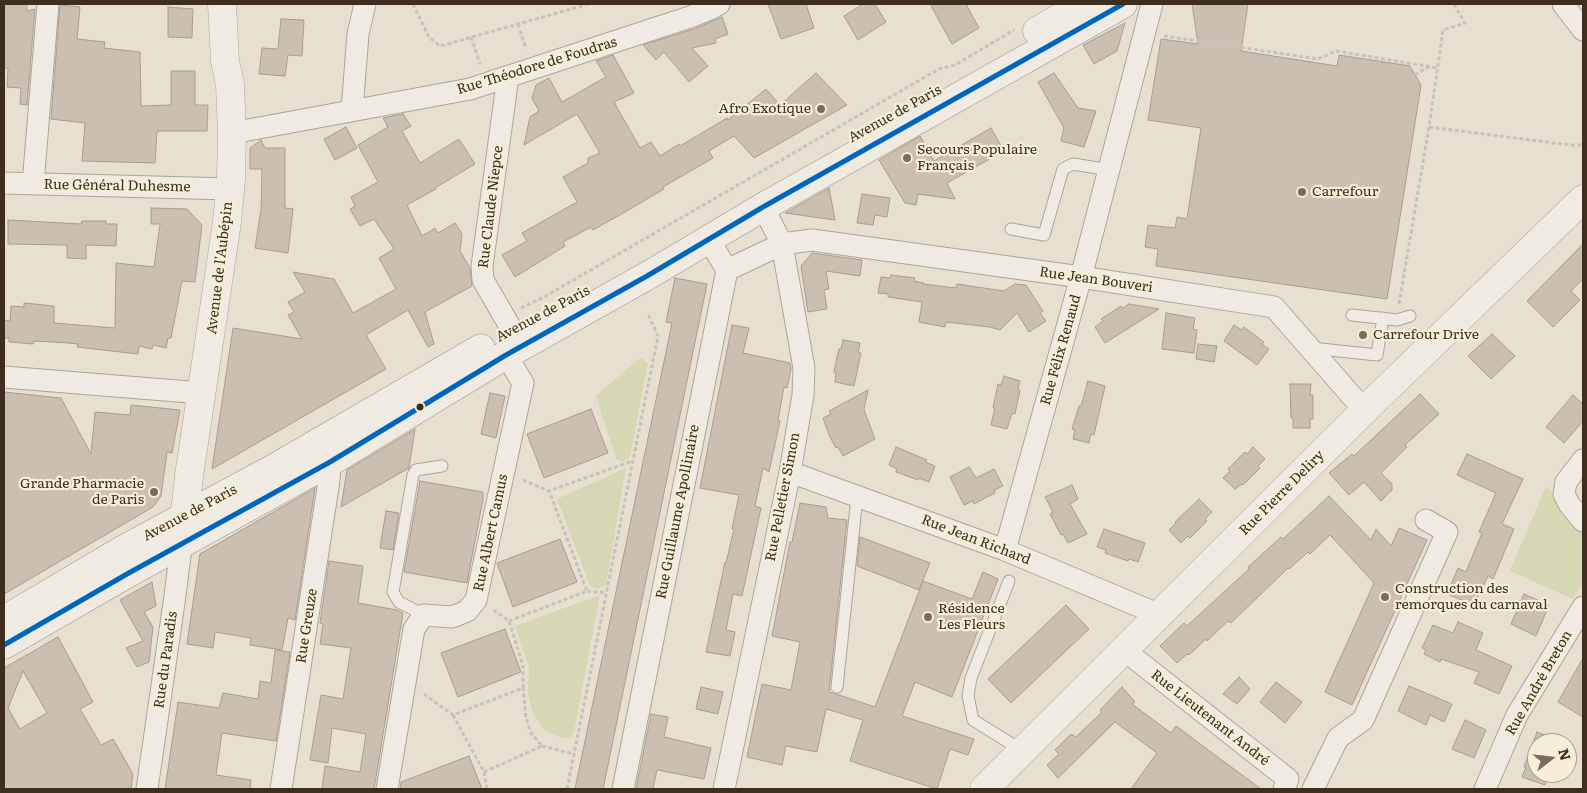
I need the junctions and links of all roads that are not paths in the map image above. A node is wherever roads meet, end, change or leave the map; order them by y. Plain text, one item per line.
1 (48, 4) edge
2 (222, 4) edge
3 (365, 4) edge
4 (719, 4) edge
5 (1080, 4) edge
6 (1123, 4) edge
7 (1152, 4) edge
8 (1563, 4) edge
9 (1583, 30) edge
10 (508, 77) junction
11 (352, 110) junction
12 (232, 133) junction
13 (1108, 178) junction
14 (4, 183) edge
15 (33, 184) junction
16 (230, 188) junction
17 (1583, 199) edge
18 (763, 207) junction
19 (1011, 229) dead end
20 (708, 240) junction
21 (782, 244) junction
22 (727, 270) junction
23 (1081, 277) junction
24 (1352, 315) dead end
25 (1410, 316) road end
26 (1383, 318) junction
27 (509, 342) junction
28 (1309, 348) junction
29 (4, 376) edge
30 (202, 393) junction
31 (1364, 410) junction
32 (1583, 460) edge
33 (330, 462) junction
34 (442, 466) dead end
35 (790, 472) junction
36 (857, 497) junction
37 (1426, 520) dead end
38 (1583, 521) edge
39 (183, 530) junction
40 (1005, 550) junction
41 (1009, 581) dead end
42 (1583, 607) edge
43 (424, 615) junction
44 (1160, 615) junction
45 (4, 620) edge
46 (4, 645) edge
47 (1124, 650) junction
48 (837, 687) dead end
49 (1023, 751) junction
50 (1291, 786) edge
51 (147, 789) edge
52 (281, 789) edge
53 (387, 789) edge
54 (623, 789) edge
55 (724, 789) edge
56 (984, 789) edge
57 (1313, 789) edge
58 (1485, 789) edge

1 - 15 street
2 - 12 main road, Avenue de l'Aubépin
3 - 11 street
4 - 10 street, Rue Théodore de Foudras
5 - 27 main road, Avenue de Paris
6 - 18 main road, Avenue de Paris
7 - 13 street, Rue Félix Renaud
8 - 9 street
10 - 11 street, Rue Théodore de Foudras
10 - 27 street, Rue Claude Niepce
11 - 12 street, Rue Théodore de Foudras
12 - 16 main road, Avenue de l'Aubépin
13 - 19 lane
13 - 23 street, Rue Félix Renaud
14 - 15 street, Rue Général Duhesme
15 - 16 street, Rue Général Duhesme
16 - 30 main road, Avenue de l'Aubépin
17 - 31 main road, Rue Pierre Deliry
18 - 20 main road, Avenue de Paris
18 - 21 street, Rue Pelletier Simon
20 - 22 street
20 - 27 main road, Avenue de Paris
21 - 22 street, Rue Jean Bouveri
21 - 23 street, Rue Jean Bouveri
21 - 35 street, Rue Pelletier Simon
22 - 54 street, Rue Guillaume Apollinaire
23 - 28 street, Rue Jean Bouveri
23 - 40 street, Rue Félix Renaud
24 - 26 lane
25 - 26 lane
26 - 28 lane
27 - 33 main road, Avenue de Paris
27 - 39 main road, Avenue de Paris
27 - 43 street, Rue Albert Camus
28 - 31 street, Rue Jean Bouveri
29 - 30 street
30 - 39 main road, Avenue de l'Aubépin
31 - 44 main road, Rue Pierre Deliry
32 - 38 street
33 - 39 main road, Avenue de Paris
33 - 52 street, Rue Greuze
34 - 43 lane
35 - 36 street, Rue Jean Richard
35 - 55 street, Rue Pelletier Simon
36 - 40 street, Rue Jean Richard
36 - 48 lane
37 - 57 street
39 - 45 main road, Avenue de Paris
39 - 46 main road, Avenue de Paris
39 - 51 street, Rue du Paradis
40 - 44 street, Rue Jean Richard
41 - 49 lane
42 - 58 street, Rue André Breton
43 - 53 street
44 - 47 main road, Rue Pierre Deliry
47 - 49 main road, Rue Pierre Deliry
47 - 50 street, Rue Lieutenant André
49 - 56 main road, Rue Pierre Deliry

